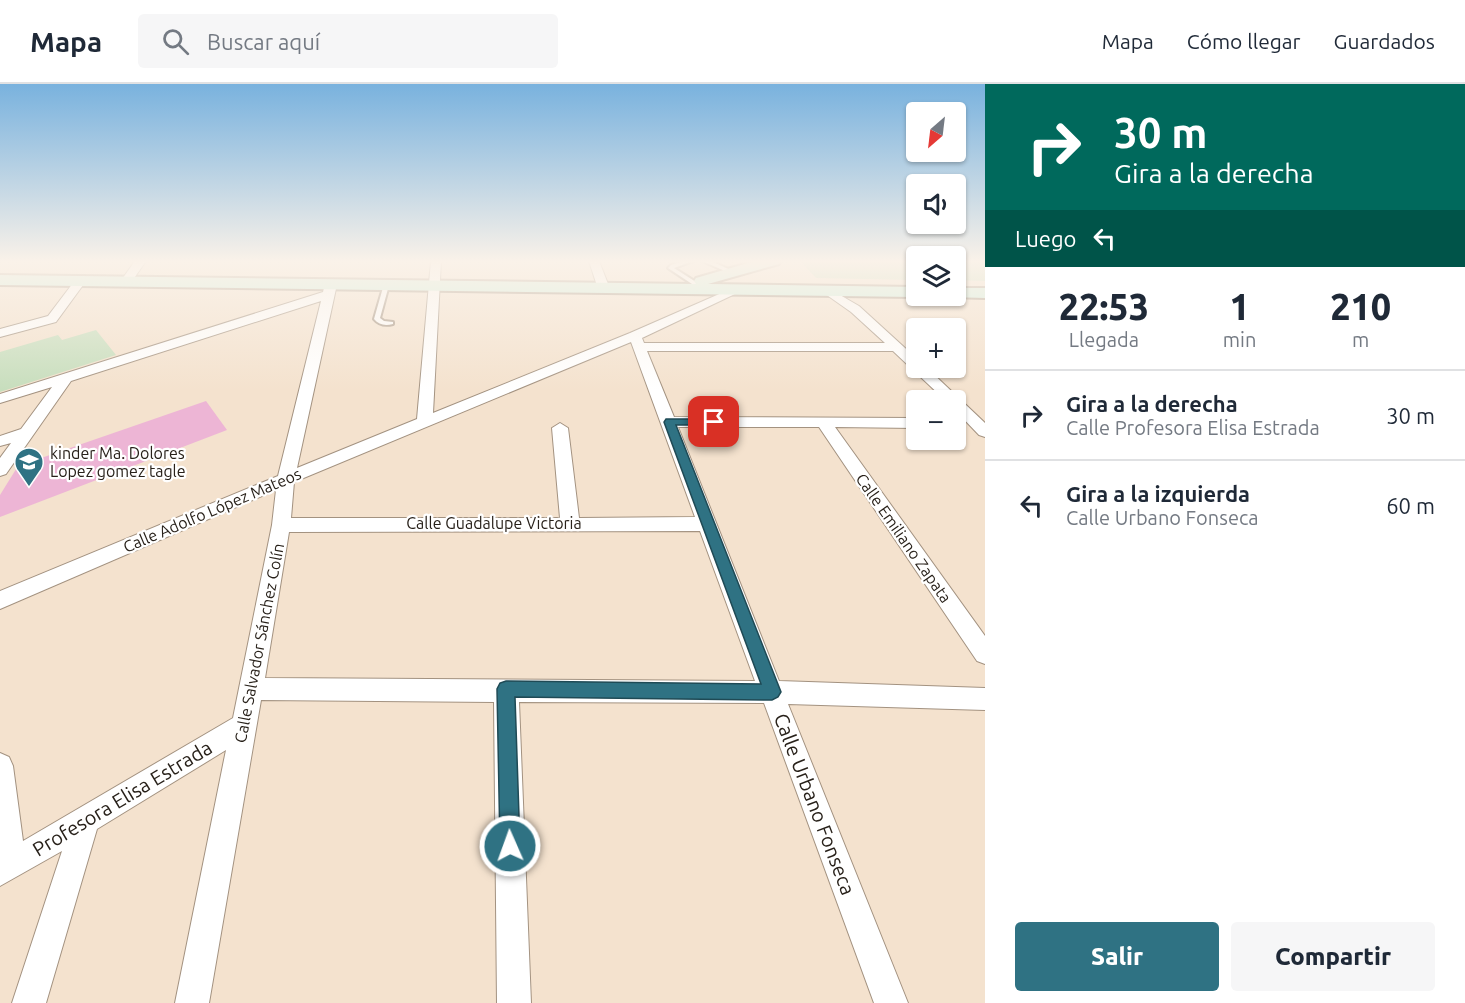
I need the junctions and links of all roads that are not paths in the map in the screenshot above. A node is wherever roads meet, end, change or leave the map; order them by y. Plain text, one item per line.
1 (63, 304) edge
2 (287, 304) edge
3 (326, 304) edge
4 (381, 304) edge
5 (432, 304) edge
6 (708, 304) edge
7 (847, 304) edge
8 (391, 322) dead end
9 (0, 333) edge
10 (637, 341) junction
11 (898, 347) junction
12 (906, 355) edge
13 (66, 378) junction
14 (930, 378) edge
15 (942, 390) edge
16 (0, 399) edge
17 (966, 412) edge
18 (670, 422) junction
19 (425, 423) junction
20 (824, 423) junction
21 (906, 423) edge
22 (966, 424) edge
23 (982, 426) edge
24 (560, 428) dead end
25 (28, 432) junction
26 (0, 441) edge
27 (0, 470) edge
28 (286, 478) junction
29 (570, 523) junction
30 (707, 524) junction
31 (281, 525) junction
32 (0, 600) edge
33 (985, 654) edge
34 (251, 689) junction
35 (506, 689) junction
36 (772, 692) junction
37 (985, 699) edge
38 (243, 726) junction
39 (0, 766) edge
40 (86, 819) junction
41 (6, 867) edge
42 (29, 1003) edge
43 (192, 1003) edge
44 (514, 1003) edge
45 (891, 1003) edge

1 - 9 street
2 - 13 street
3 - 28 street, Calle Salvador Sánchez Colín
4 - 8 lane
5 - 19 street
6 - 10 street, Calle Adolfo López Mateos
7 - 11 street
10 - 11 street
10 - 18 street, Calle Urbano Fonseca
10 - 19 street, Calle Adolfo López Mateos
11 - 12 street
13 - 16 street
13 - 25 street
14 - 15 street
17 - 23 street
18 - 20 street
18 - 30 street, Calle Urbano Fonseca
19 - 28 street, Calle Adolfo López Mateos
20 - 21 street
20 - 33 street, Calle Emiliano Zapata
22 - 23 street
24 - 29 street
25 - 26 street
25 - 27 street
28 - 31 street, Calle Salvador Sánchez Colín
28 - 32 street, Calle Adolfo López Mateos
29 - 30 street, Calle Guadalupe Victoria
29 - 31 street, Calle Guadalupe Victoria
30 - 36 street, Calle Urbano Fonseca
31 - 34 street, Calle Salvador Sánchez Colín
34 - 35 street
34 - 38 street, Calle Salvador Sánchez Colín
35 - 36 street
35 - 44 street
36 - 37 street
36 - 45 street, Calle Urbano Fonseca
38 - 40 street, Profesora Elisa Estrada
38 - 43 street, Calle Salvador Sánchez Colín
39 - 41 street
40 - 41 street, Profesora Elisa Estrada
40 - 42 street

